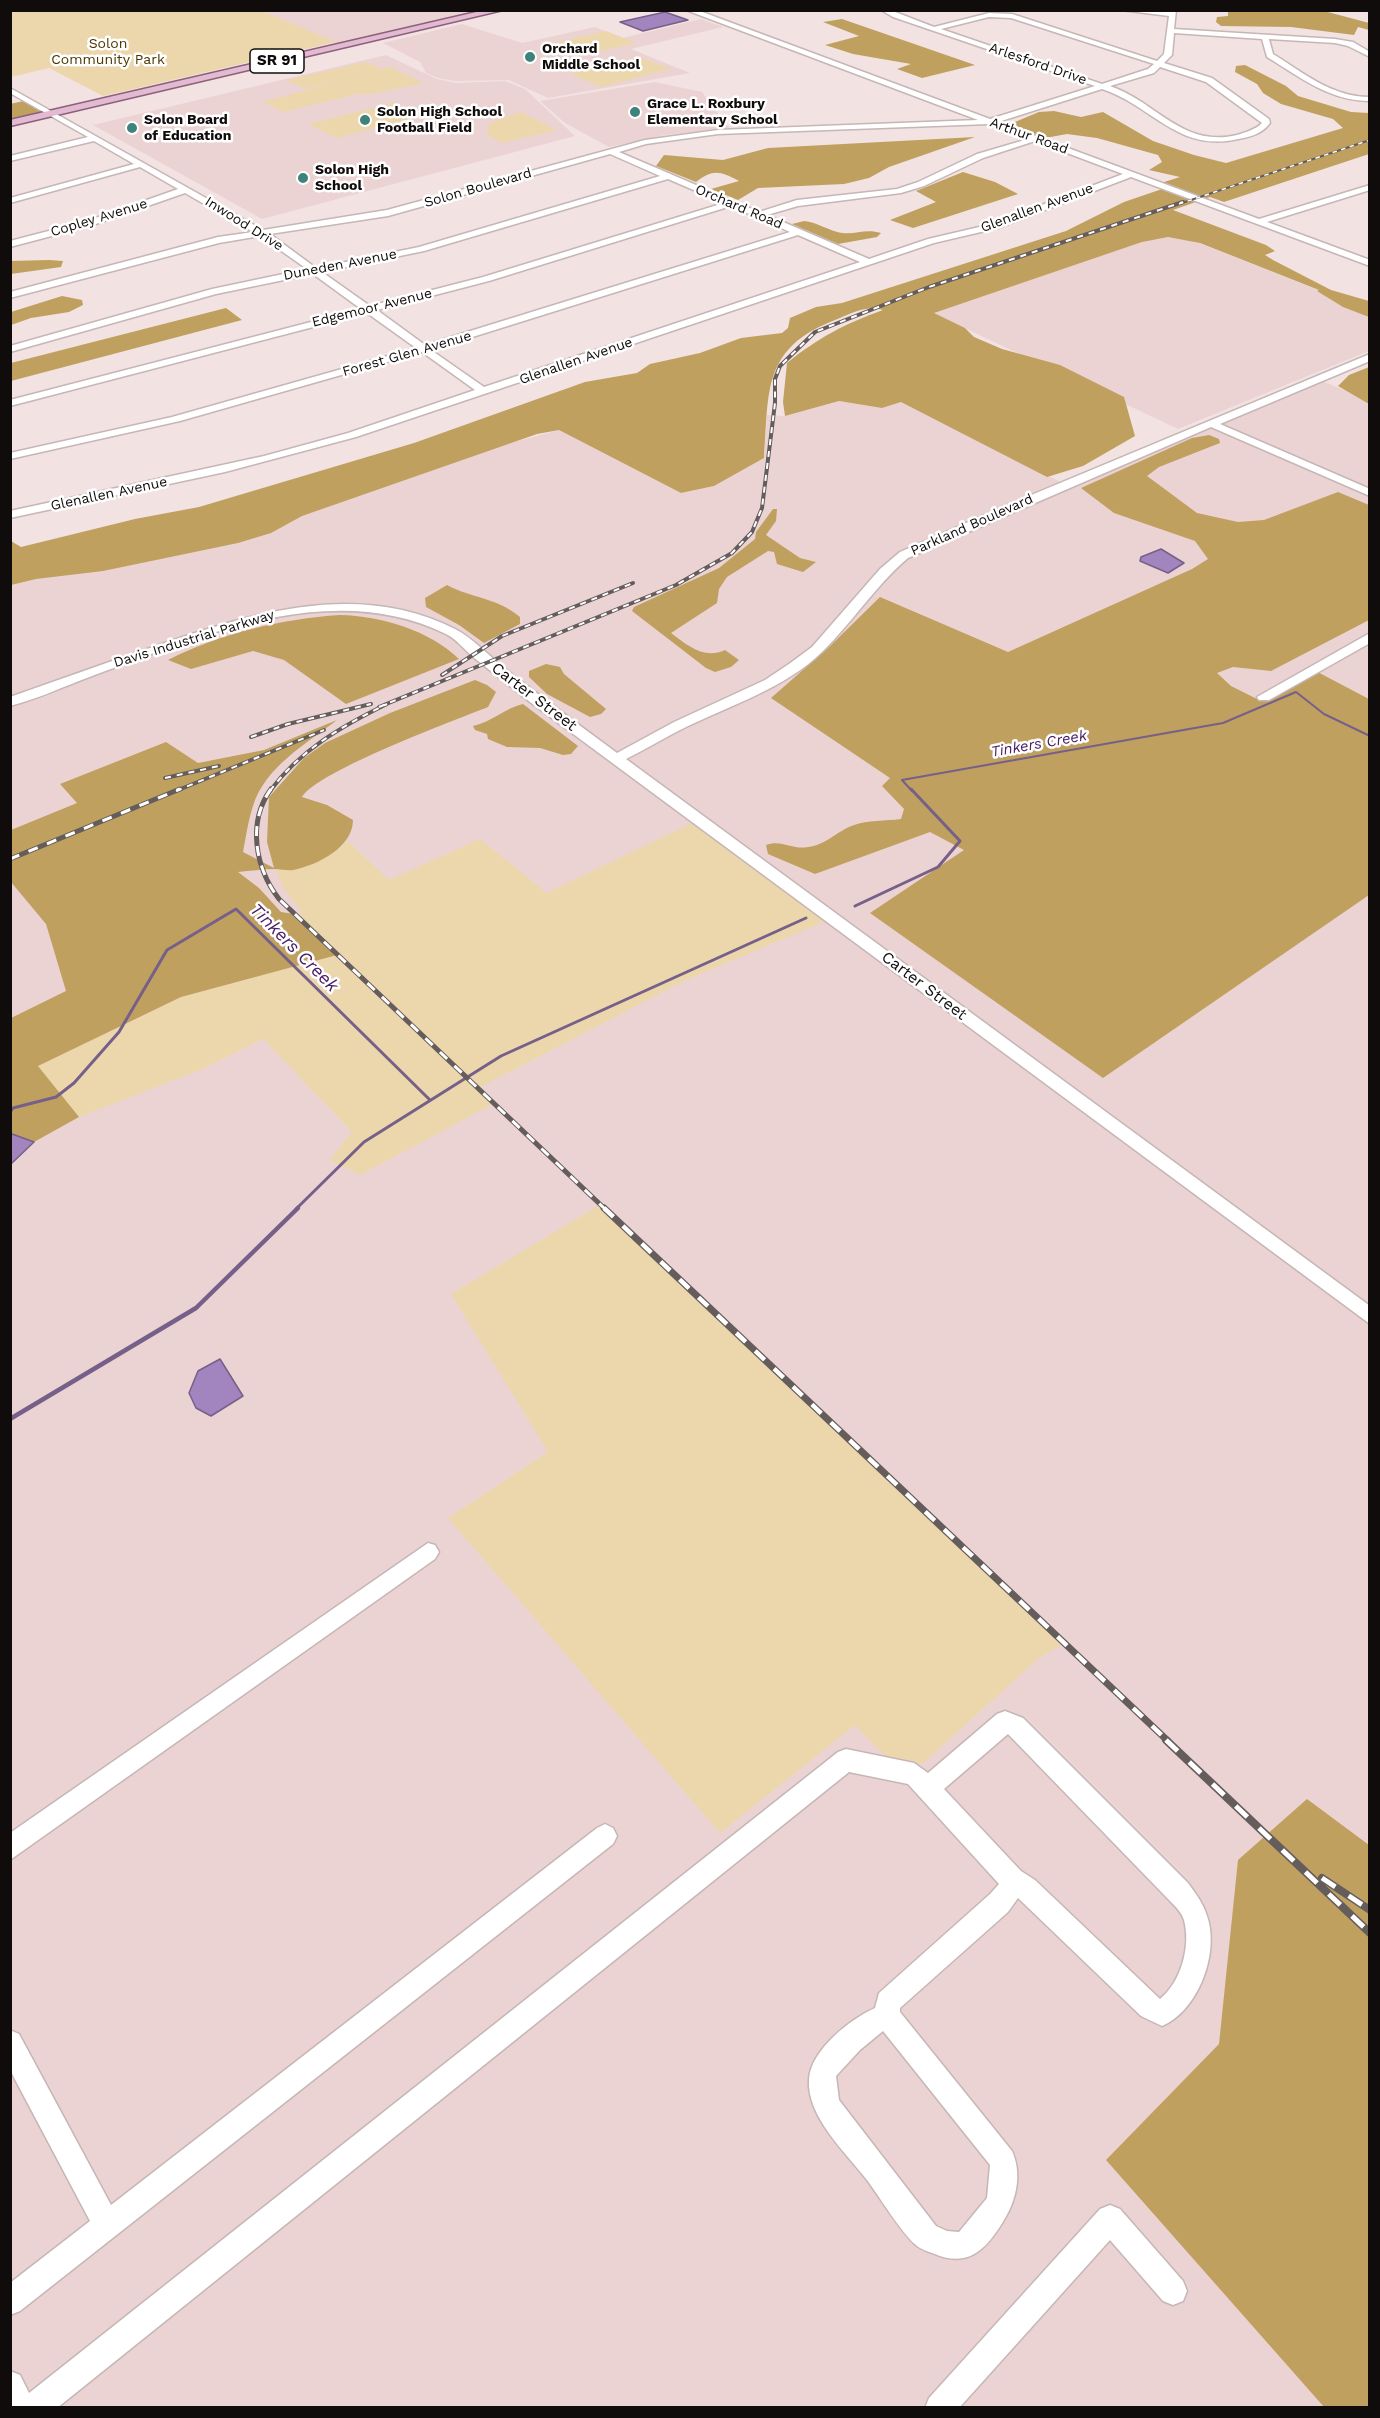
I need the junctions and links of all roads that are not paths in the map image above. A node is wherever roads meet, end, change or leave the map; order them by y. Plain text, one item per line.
1 (499, 10) edge
2 (688, 10) edge
3 (884, 10) edge
4 (1124, 10) edge
5 (1173, 12) edge
6 (933, 29) junction
7 (1172, 31) junction
8 (1265, 37) junction
9 (1370, 55) edge
10 (1160, 64) junction
11 (1104, 86) junction
12 (10, 90) edge
13 (1370, 99) edge
14 (962, 111) junction
15 (52, 113) junction
16 (951, 122) junction
17 (989, 122) junction
18 (10, 123) edge
19 (95, 138) junction
20 (1035, 139) junction
21 (610, 150) junction
22 (10, 159) edge
23 (142, 164) junction
24 (1131, 174) junction
25 (668, 176) junction
26 (1370, 187) edge
27 (187, 189) junction
28 (10, 201) edge
29 (732, 203) junction
30 (758, 215) junction
31 (1260, 221) junction
32 (243, 222) junction
33 (798, 232) junction
34 (262, 233) junction
35 (10, 244) edge
36 (177, 249) junction
37 (869, 262) junction
38 (1370, 263) edge
39 (315, 270) junction
40 (10, 295) edge
41 (366, 309) junction
42 (10, 349) edge
43 (422, 350) junction
44 (1370, 357) edge
45 (484, 392) junction
46 (10, 403) edge
47 (1212, 424) junction
48 (10, 456) edge
49 (1370, 493) edge
50 (10, 514) edge
51 (1370, 637) edge
52 (479, 655) joint
53 (1264, 697) dead end
54 (10, 702) edge
55 (618, 759) junction
56 (1370, 1317) edge
57 (428, 1552) dead end
58 (928, 1788) junction
59 (605, 1836) dead end
60 (10, 1848) edge
61 (1012, 1880) junction
62 (887, 2016) junction
63 (10, 2043) edge
64 (107, 2225) junction
65 (1173, 2291) dead end
66 (10, 2301) edge
67 (10, 2385) edge
68 (21, 2408) edge
69 (33, 2408) edge
70 (939, 2408) edge

1 - 15 main road, SR 91
2 - 14 street, Arthur Road
3 - 6 street, Arlesford Drive
4 - 5 street
5 - 7 street
6 - 10 street
6 - 11 street, Arlesford Drive
7 - 8 street
7 - 10 street
8 - 9 street
8 - 13 street
10 - 11 street
10 - 11 street, Arlesford Drive
11 - 17 street
12 - 15 street, Inwood Drive
14 - 16 street
14 - 17 street, Arthur Road
15 - 18 main road, SR 91
15 - 19 street, Inwood Drive
16 - 17 street, Solon Boulevard
16 - 21 street, Solon Boulevard
17 - 20 street, Arthur Road
19 - 22 street
19 - 23 street, Inwood Drive
20 - 24 street, Arthur Road
20 - 30 street
21 - 25 street, Orchard Road
21 - 34 street, Solon Boulevard
23 - 27 street, Inwood Drive
23 - 28 street
24 - 31 street, Arthur Road
24 - 37 street, Glenallen Avenue
25 - 29 street, Orchard Road
25 - 39 street, Duneden Avenue
26 - 31 street
27 - 32 street, Inwood Drive
27 - 35 street, Copley Avenue
29 - 30 street, Orchard Road
29 - 41 street, Edgemoor Avenue
30 - 33 street, Orchard Road
31 - 38 street, Arthur Road
32 - 34 street, Inwood Drive
32 - 36 street
33 - 37 street, Orchard Road
33 - 43 street, Forest Glen Avenue
34 - 36 street, Solon Boulevard
34 - 39 street, Inwood Drive
36 - 40 street, Solon Boulevard
37 - 45 street, Glenallen Avenue
39 - 41 street, Inwood Drive
39 - 42 street, Duneden Avenue
41 - 43 street, Inwood Drive
41 - 46 street, Edgemoor Avenue
43 - 45 street, Inwood Drive
43 - 48 street, Forest Glen Avenue
44 - 47 street, Parkland Boulevard
45 - 50 street, Glenallen Avenue
47 - 49 street
47 - 55 street, Parkland Boulevard
51 - 53 street
52 - 54 street, Davis Industrial Parkway
52 - 55 street, Carter Street
55 - 56 street, Carter Street
57 - 60 street
58 - 61 street
58 - 61 street
58 - 69 street
59 - 64 street
61 - 62 street
62 - 62 street
63 - 64 street
64 - 66 street
65 - 70 street
67 - 68 street

